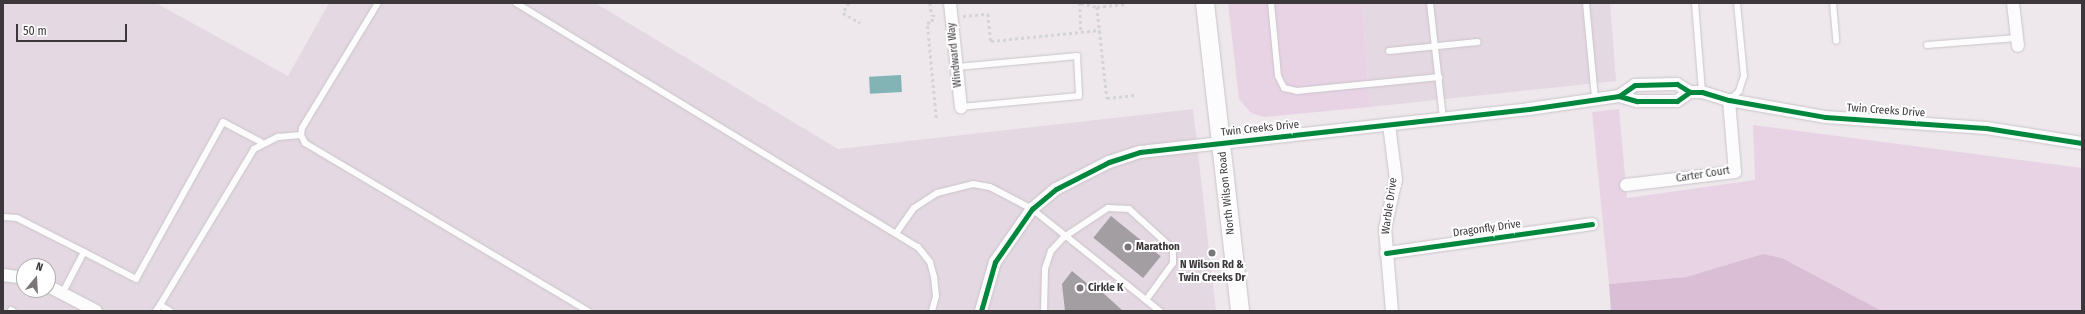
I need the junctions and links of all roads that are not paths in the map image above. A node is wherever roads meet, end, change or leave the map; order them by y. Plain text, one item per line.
1 (378, 3) edge
2 (516, 3) edge
3 (950, 3) edge
4 (1205, 3) edge
5 (1271, 3) edge
6 (1430, 3) edge
7 (1586, 3) edge
8 (1695, 3) edge
9 (1737, 3) edge
10 (1833, 3) edge
11 (2013, 3) edge
12 (1836, 41) dead end
13 (1478, 42) dead end
14 (2017, 42) joint
15 (1928, 45) dead end
16 (1435, 46) junction
17 (1389, 51) dead end
18 (957, 67) junction
19 (1439, 77) junction
20 (1696, 92) junction
21 (1619, 96) junction
22 (1595, 99) junction
23 (1730, 100) junction
24 (961, 107) joint
25 (1443, 119) junction
26 (1389, 125) junction
27 (301, 135) junction
28 (261, 142) junction
29 (2082, 143) edge
30 (1221, 144) junction
31 (1626, 185) dead end
32 (1032, 209) junction
33 (3, 217) edge
34 (1592, 224) dead end
35 (897, 232) junction
36 (1064, 237) junction
37 (84, 252) junction
38 (1386, 254) junction
39 (3, 275) edge
40 (16, 277) edge
41 (56, 289) edge
42 (63, 292) junction
43 (1146, 300) junction
44 (160, 305) junction
45 (96, 311) edge
46 (156, 311) edge
47 (170, 311) edge
48 (588, 311) edge
49 (932, 311) edge
50 (980, 311) edge
51 (1044, 311) edge
52 (1160, 311) edge
53 (1240, 311) edge
54 (1392, 311) edge

1 - 27 lane
2 - 35 lane
3 - 18 street, Windward Way
4 - 30 main road, North Wilson Road
5 - 19 lane
6 - 16 lane
7 - 22 lane
8 - 20 lane
9 - 23 lane
10 - 12 lane
11 - 14 street
13 - 16 lane
14 - 15 lane
16 - 17 lane
16 - 19 lane
18 - 24 street, Windward Way
18 - 24 lane
19 - 25 lane
20 - 21 street, Twin Creeks Drive
20 - 21 street, Twin Creeks Drive
20 - 23 street, Twin Creeks Drive
21 - 22 street, Twin Creeks Drive
22 - 25 street, Twin Creeks Drive
23 - 29 street, Twin Creeks Drive
23 - 31 street, Carter Court
25 - 26 street, Twin Creeks Drive
26 - 30 street, Twin Creeks Drive
26 - 38 street, Warble Drive
27 - 28 lane
27 - 48 lane
28 - 37 lane
28 - 44 lane
30 - 32 street, Twin Creeks Drive
30 - 53 main road, North Wilson Road
32 - 35 lane
32 - 36 lane
32 - 50 street, Twin Creeks Drive
33 - 37 lane
34 - 38 street, Dragonfly Drive
35 - 49 lane
36 - 43 lane
36 - 43 lane
36 - 51 lane
37 - 42 lane
38 - 54 street, Warble Drive
39 - 40 street
41 - 42 street
42 - 45 street
43 - 52 lane
44 - 46 lane
44 - 47 lane

